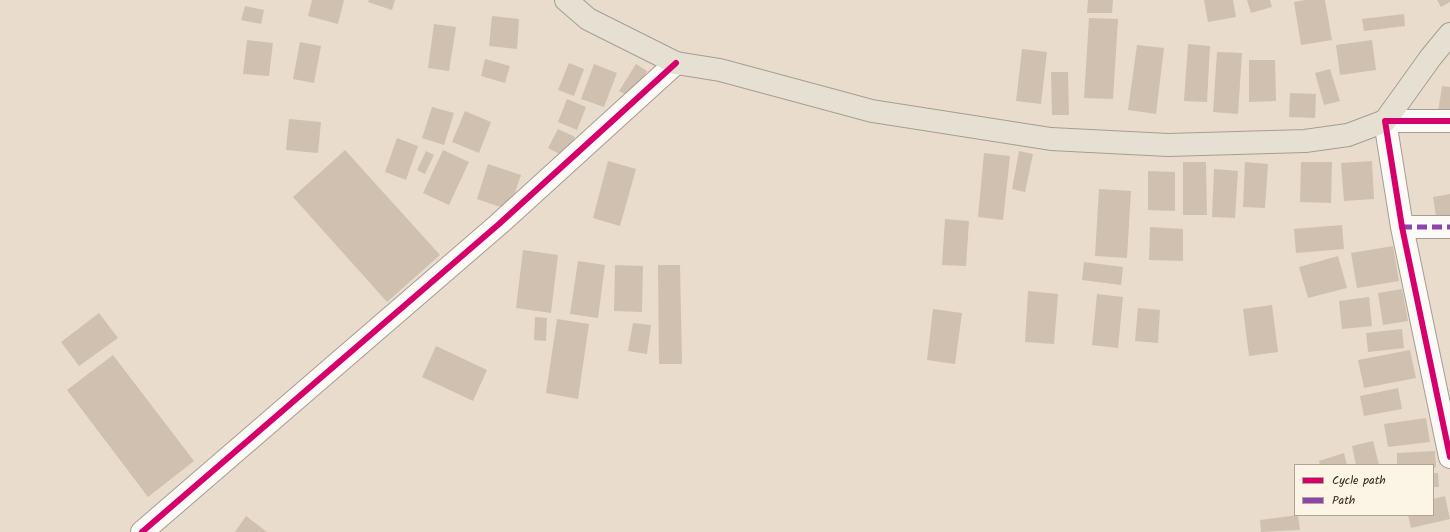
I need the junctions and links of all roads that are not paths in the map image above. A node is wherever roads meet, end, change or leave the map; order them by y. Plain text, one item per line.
1 (566, 0) edge
2 (1450, 34) edge
3 (676, 63) junction
4 (1385, 121) junction
5 (1450, 121) edge
6 (1402, 227) junction
7 (1450, 227) edge
8 (1450, 457) edge
9 (142, 532) edge

1 - 3 main road
2 - 4 main road
3 - 4 main road
3 - 9 street
4 - 5 street
4 - 6 street
6 - 7 street
6 - 8 street

